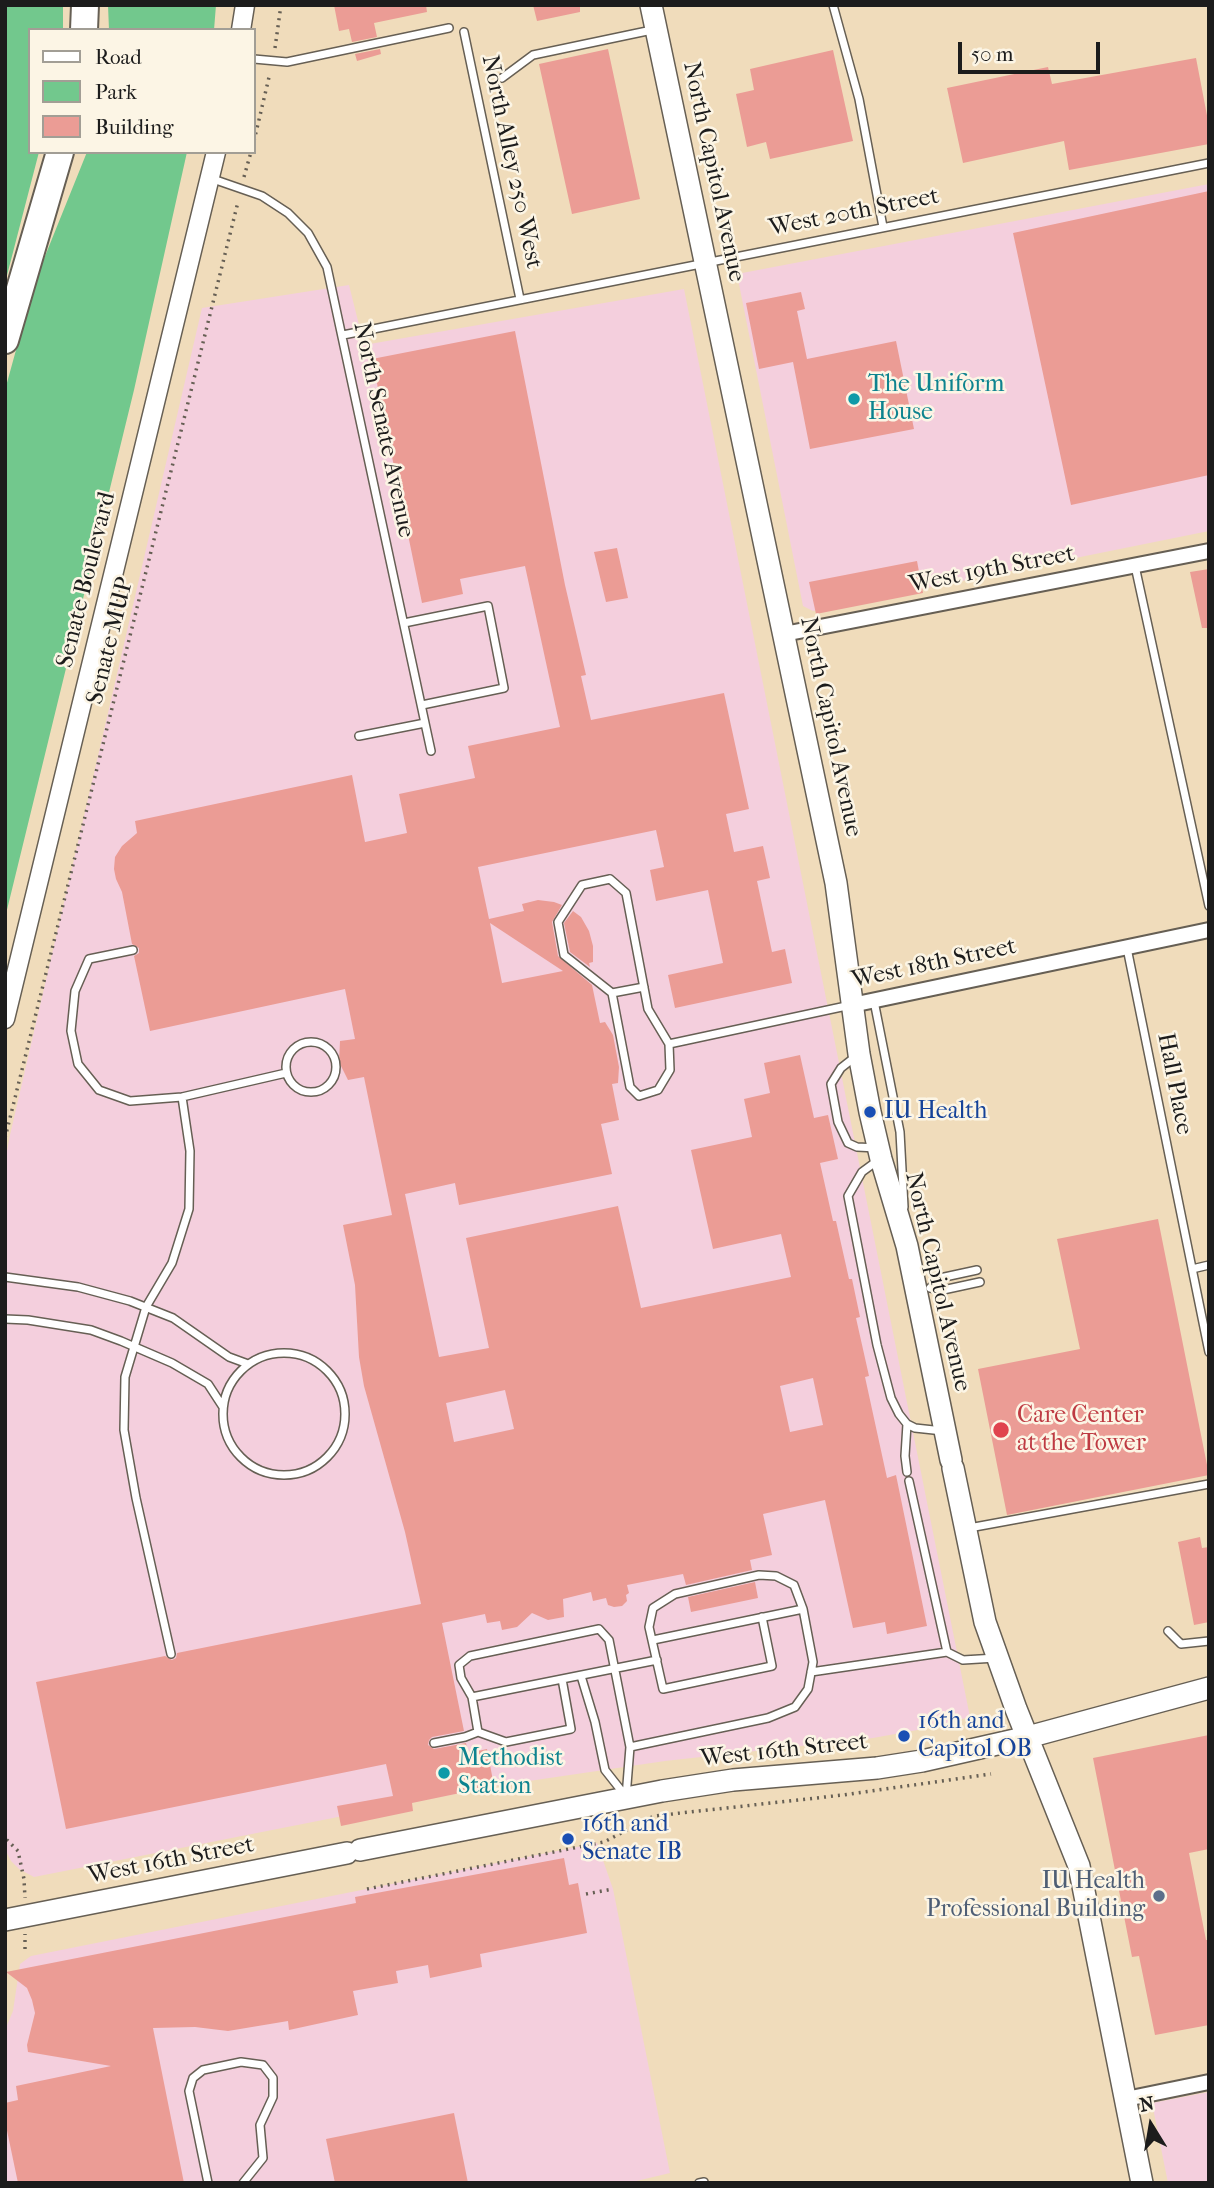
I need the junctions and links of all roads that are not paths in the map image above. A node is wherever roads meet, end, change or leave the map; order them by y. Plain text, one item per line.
1 (85, 5) edge
2 (245, 5) edge
3 (651, 5) edge
4 (833, 5) edge
5 (83, 28) edge
6 (241, 28) edge
7 (449, 28) dead end
8 (656, 29) junction
9 (464, 32) dead end
10 (256, 59) edge
11 (502, 78) dead end
12 (59, 154) edge
13 (216, 154) edge
14 (1209, 163) edge
15 (210, 178) junction
16 (883, 227) junction
17 (705, 262) junction
18 (520, 299) junction
19 (343, 335) junction
20 (5, 340) edge
21 (1209, 551) edge
22 (1135, 566) junction
23 (404, 623) junction
24 (784, 634) junction
25 (422, 705) junction
26 (425, 723) junction
27 (359, 736) dead end
28 (431, 751) dead end
29 (1209, 906) edge
30 (1209, 930) edge
31 (1126, 947) junction
32 (133, 950) dead end
33 (644, 987) junction
34 (612, 993) junction
35 (873, 1000) junction
36 (852, 1005) junction
37 (5, 1018) edge
38 (669, 1044) junction
39 (859, 1054) junction
40 (286, 1073) junction
41 (182, 1097) junction
42 (880, 1154) junction
43 (906, 1246) junction
44 (1209, 1265) edge
45 (1192, 1269) junction
46 (977, 1270) dead end
47 (5, 1277) edge
48 (980, 1282) dead end
49 (923, 1290) junction
50 (146, 1307) junction
51 (5, 1319) edge
52 (135, 1347) junction
53 (1209, 1352) edge
54 (248, 1364) junction
55 (223, 1407) junction
56 (907, 1424) junction
57 (945, 1432) junction
58 (907, 1472) dead end
59 (909, 1481) dead end
60 (1209, 1484) edge
61 (965, 1528) junction
62 (803, 1609) junction
63 (762, 1617) junction
64 (1168, 1631) dead end
65 (653, 1640) junction
66 (1209, 1641) edge
67 (947, 1652) junction
68 (171, 1654) dead end
69 (997, 1658) junction
70 (657, 1660) junction
71 (614, 1669) junction
72 (811, 1672) junction
73 (580, 1676) junction
74 (562, 1679) junction
75 (1209, 1688) edge
76 (472, 1697) junction
77 (478, 1732) junction
78 (1028, 1737) junction
79 (434, 1743) dead end
80 (630, 1747) junction
81 (626, 1797) junction
82 (5, 1920) edge
83 (1209, 2082) edge
84 (1126, 2099) junction
85 (208, 2183) edge
86 (243, 2183) edge
87 (1142, 2183) edge

1 - 5 highway
2 - 6 street
3 - 8 main road, North Capitol Avenue
4 - 16 lane
7 - 10 lane
8 - 11 lane
8 - 17 main road, North Capitol Avenue
9 - 18 lane, North Alley 250 West
12 - 20 highway
13 - 15 street, Senate Boulevard
14 - 16 lane, West 20th Street
15 - 19 lane, North Senate Avenue
15 - 37 street, Senate Boulevard
16 - 17 lane, West 20th Street
17 - 18 lane, West 20th Street
17 - 24 main road, North Capitol Avenue
18 - 19 lane, West 20th Street
19 - 23 lane, North Senate Avenue
21 - 22 street, West 19th Street
22 - 24 street, West 19th Street
22 - 29 lane
23 - 25 lane, North Senate Avenue
23 - 25 lane
24 - 36 main road, North Capitol Avenue
25 - 26 lane, North Senate Avenue
26 - 27 lane
26 - 28 lane, North Senate Avenue
30 - 31 street, West 18th Street
31 - 35 street, West 18th Street
31 - 45 lane, Hall Place
32 - 41 lane
33 - 34 lane
33 - 34 lane
33 - 38 lane
34 - 38 lane
35 - 36 street, West 18th Street
35 - 43 lane
36 - 38 lane, West 18th Street
36 - 39 main road, North Capitol Avenue
39 - 42 main road, North Capitol Avenue
39 - 42 lane
40 - 40 lane
40 - 41 lane
41 - 50 lane
42 - 43 main road, North Capitol Avenue
42 - 56 lane
43 - 49 main road, North Capitol Avenue
44 - 45 lane
45 - 53 lane, Hall Place
46 - 49 lane
47 - 50 lane
48 - 49 lane
49 - 57 main road, North Capitol Avenue
50 - 52 lane
50 - 54 lane
51 - 52 lane
52 - 55 lane
52 - 68 lane
54 - 55 lane
54 - 55 lane
56 - 57 lane
56 - 58 lane
57 - 61 main road, North Capitol Avenue
59 - 67 lane
60 - 61 lane
61 - 69 main road, North Capitol Avenue
62 - 63 lane
62 - 65 lane
62 - 72 lane
63 - 65 lane
63 - 70 lane
64 - 66 lane
65 - 70 lane
67 - 69 lane
67 - 72 lane
69 - 78 main road, North Capitol Avenue
70 - 71 lane
71 - 73 lane
71 - 76 lane
71 - 80 lane
72 - 80 lane
73 - 74 lane
73 - 81 lane
74 - 76 lane
74 - 77 lane
75 - 78 main road, West 16th Street
76 - 77 lane
77 - 79 lane
78 - 81 main road, West 16th Street
78 - 84 main road, North Capitol Avenue
80 - 81 lane
81 - 82 main road, West 16th Street
83 - 84 street
84 - 87 main road, North Capitol Avenue
85 - 86 lane

